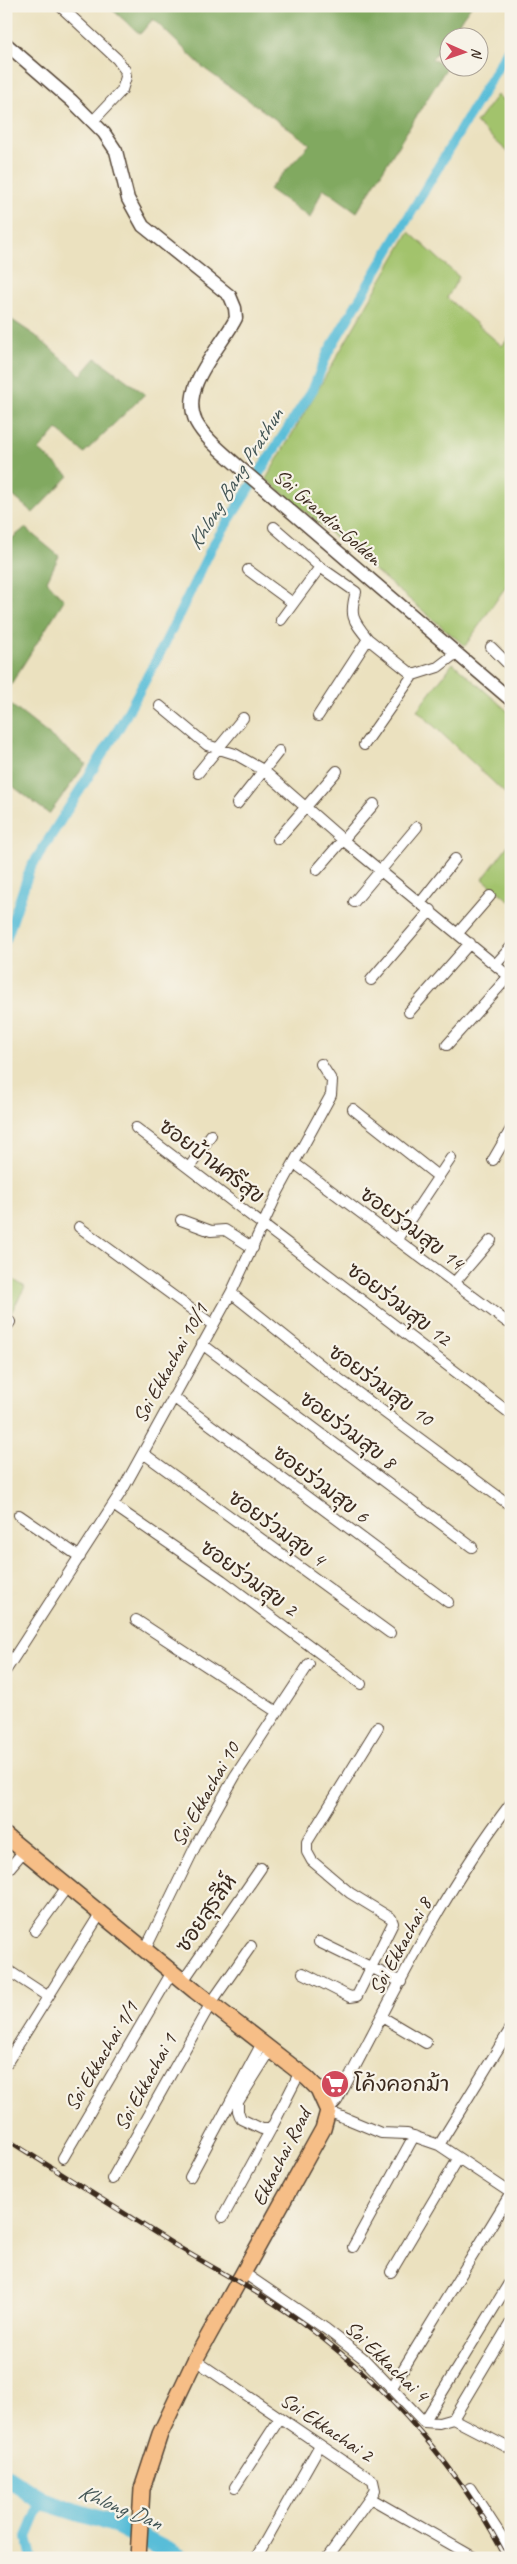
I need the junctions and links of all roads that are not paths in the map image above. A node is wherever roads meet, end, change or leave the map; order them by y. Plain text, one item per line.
1 (60, 6) edge
2 (6, 44) edge
3 (93, 122) junction
4 (274, 527) dead end
5 (320, 567) junction
6 (248, 570) dead end
7 (293, 603) junction
8 (280, 620) dead end
9 (368, 639) junction
10 (491, 647) dead end
11 (455, 654) junction
12 (511, 667) edge
13 (413, 675) junction
14 (511, 700) edge
15 (160, 706) dead end
16 (318, 716) dead end
17 (243, 718) dead end
18 (364, 745) dead end
19 (216, 750) junction
20 (279, 751) dead end
21 (263, 770) junction
22 (337, 771) dead end
23 (198, 773) dead end
24 (237, 804) dead end
25 (374, 804) dead end
26 (305, 807) junction
27 (417, 827) dead end
28 (278, 839) dead end
29 (343, 840) junction
30 (455, 859) dead end
31 (317, 870) dead end
32 (381, 870) junction
33 (490, 896) dead end
34 (354, 902) dead end
35 (421, 902) junction
36 (431, 910) junction
37 (458, 933) junction
38 (470, 943) junction
39 (511, 947) edge
40 (496, 964) junction
41 (510, 977) edge
42 (371, 980) dead end
43 (409, 1012) dead end
44 (448, 1045) dead end
45 (321, 1064) dead end
46 (353, 1109) dead end
47 (136, 1128) dead end
48 (511, 1130) edge
49 (211, 1135) dead end
50 (451, 1158) dead end
51 (493, 1160) dead end
52 (294, 1163) junction
53 (189, 1168) junction
54 (439, 1177) junction
55 (181, 1220) dead end
56 (264, 1225) junction
57 (79, 1227) dead end
58 (397, 1238) junction
59 (491, 1240) dead end
60 (253, 1248) junction
61 (454, 1283) junction
62 (231, 1293) junction
63 (507, 1322) dead end
64 (213, 1325) junction
65 (202, 1344) junction
66 (173, 1397) junction
67 (511, 1414) edge
68 (143, 1453) junction
69 (113, 1505) junction
70 (511, 1506) edge
71 (19, 1515) dead end
72 (472, 1547) dead end
73 (80, 1557) junction
74 (448, 1602) dead end
75 (136, 1620) dead end
76 (390, 1633) dead end
77 (309, 1664) dead end
78 (6, 1670) edge
79 (361, 1684) dead end
80 (277, 1712) junction
81 (378, 1727) dead end
82 (511, 1803) edge
83 (6, 1836) edge
84 (24, 1851) junction
85 (261, 1868) dead end
86 (6, 1872) edge
87 (67, 1887) junction
88 (100, 1914) junction
89 (35, 1931) dead end
90 (319, 1942) dead end
91 (252, 1946) dead end
92 (145, 1950) junction
93 (372, 1968) junction
94 (6, 1969) edge
95 (303, 1973) dead end
96 (178, 1976) junction
97 (400, 1982) junction
98 (48, 1996) junction
99 (211, 2003) junction
100 (382, 2017) junction
101 (511, 2028) edge
102 (426, 2042) dead end
103 (266, 2047) junction
104 (6, 2064) edge
105 (300, 2072) junction
106 (328, 2111) junction
107 (271, 2129) junction
108 (414, 2136) junction
109 (439, 2145) junction
110 (63, 2158) dead end
111 (458, 2159) junction
112 (190, 2177) dead end
113 (112, 2179) dead end
114 (511, 2193) edge
115 (224, 2217) dead end
116 (353, 2247) dead end
117 (391, 2272) dead end
118 (244, 2273) junction
119 (511, 2280) edge
120 (511, 2322) edge
121 (508, 2334) edge
122 (195, 2360) junction
123 (391, 2389) junction
124 (280, 2418) junction
125 (453, 2419) junction
126 (424, 2422) junction
127 (320, 2444) junction
128 (511, 2449) edge
129 (236, 2488) dead end
130 (470, 2488) dead end
131 (370, 2498) junction
132 (511, 2551) edge
133 (462, 2555) edge
134 (257, 2556) dead end
135 (138, 2558) edge
136 (327, 2558) edge
137 (475, 2558) edge

1 - 3 street
2 - 3 street, Soi Grandio-Golden
3 - 11 street, Soi Grandio-Golden
4 - 5 street
5 - 7 street
5 - 9 street
6 - 7 street
7 - 8 street
9 - 13 street
9 - 16 street
10 - 12 street
11 - 13 street
11 - 14 street, Soi Grandio-Golden
13 - 18 street
15 - 19 street
17 - 19 street
19 - 21 street
19 - 23 street
20 - 21 street
21 - 24 street
21 - 26 street
22 - 26 street
25 - 29 street
26 - 28 street
26 - 29 street
27 - 32 street
29 - 31 street
29 - 32 street
30 - 35 street
32 - 34 street
32 - 35 street
33 - 37 street
35 - 36 street
36 - 37 street
36 - 42 street
37 - 38 street
38 - 40 street
38 - 43 street
39 - 40 street
40 - 41 street
41 - 44 street
45 - 52 street, Soi Ekkachai 10/1
46 - 54 street
47 - 53 street, ซอยบ้านศรีสุข
48 - 51 street
49 - 53 street
50 - 54 street
52 - 56 street, Soi Ekkachai 10/1
52 - 58 street, ซอยร่วมสุข 14
53 - 56 street, ซอยบ้านศรีสุข
54 - 58 street
55 - 60 street
56 - 60 street, Soi Ekkachai 10/1
56 - 67 street, ซอยร่วมสุข 12
57 - 64 street
58 - 61 street, ซอยร่วมสุข 14
59 - 61 street
60 - 62 street, Soi Ekkachai 10/1
61 - 63 street, ซอยร่วมสุข 14
62 - 64 street, Soi Ekkachai 10/1
62 - 70 street, ซอยร่วมสุข 10
64 - 65 street, Soi Ekkachai 10/1
65 - 66 street, Soi Ekkachai 10/1
65 - 72 street, ซอยร่วมสุข 8
66 - 68 street, Soi Ekkachai 10/1
66 - 74 street, ซอยร่วมสุข 6
68 - 69 street, Soi Ekkachai 10/1
68 - 76 street, ซอยร่วมสุข 4
69 - 73 street, Soi Ekkachai 10/1
69 - 79 street, ซอยร่วมสุข 2
71 - 73 street
73 - 78 street, Soi Ekkachai 10/1
75 - 80 street
77 - 80 street, Soi Ekkachai 10
80 - 92 street, Soi Ekkachai 10
81 - 93 street
82 - 97 street, Soi Ekkachai 8
83 - 84 main road, Ekkachai Road
84 - 86 street
84 - 87 main road, Ekkachai Road
85 - 96 street, ซอยสุรสีห์
87 - 88 main road, Ekkachai Road
87 - 89 street
88 - 92 main road, Ekkachai Road
88 - 98 street
90 - 93 street
91 - 99 street, Soi Ekkachai 1
92 - 96 main road, Ekkachai Road
93 - 95 street
93 - 97 street
94 - 98 street
96 - 99 main road, Ekkachai Road
96 - 110 street, Soi Ekkachai 1/1
97 - 100 street, Soi Ekkachai 8
98 - 104 street
99 - 103 main road, Ekkachai Road
99 - 113 street, Soi Ekkachai 1
100 - 102 street
100 - 106 street, Soi Ekkachai 8
101 - 109 street
103 - 105 main road, Ekkachai Road
103 - 107 street
103 - 112 street
105 - 106 main road, Ekkachai Road
105 - 107 street
106 - 108 street
106 - 118 main road, Ekkachai Road
107 - 115 street
108 - 109 street
108 - 116 street
109 - 111 street
111 - 114 street
111 - 117 street
114 - 123 street
118 - 122 main road, Ekkachai Road
118 - 123 street, Soi Ekkachai 4
119 - 126 street
120 - 121 street
121 - 125 street
122 - 124 street, Soi Ekkachai 2
122 - 135 main road, Ekkachai Road
123 - 126 street, Soi Ekkachai 4
124 - 127 street, Soi Ekkachai 2
124 - 129 street
125 - 126 street, Soi Ekkachai 4
125 - 128 street
127 - 131 street, Soi Ekkachai 2
127 - 134 street
130 - 132 street
131 - 133 street
131 - 136 street
133 - 137 street

